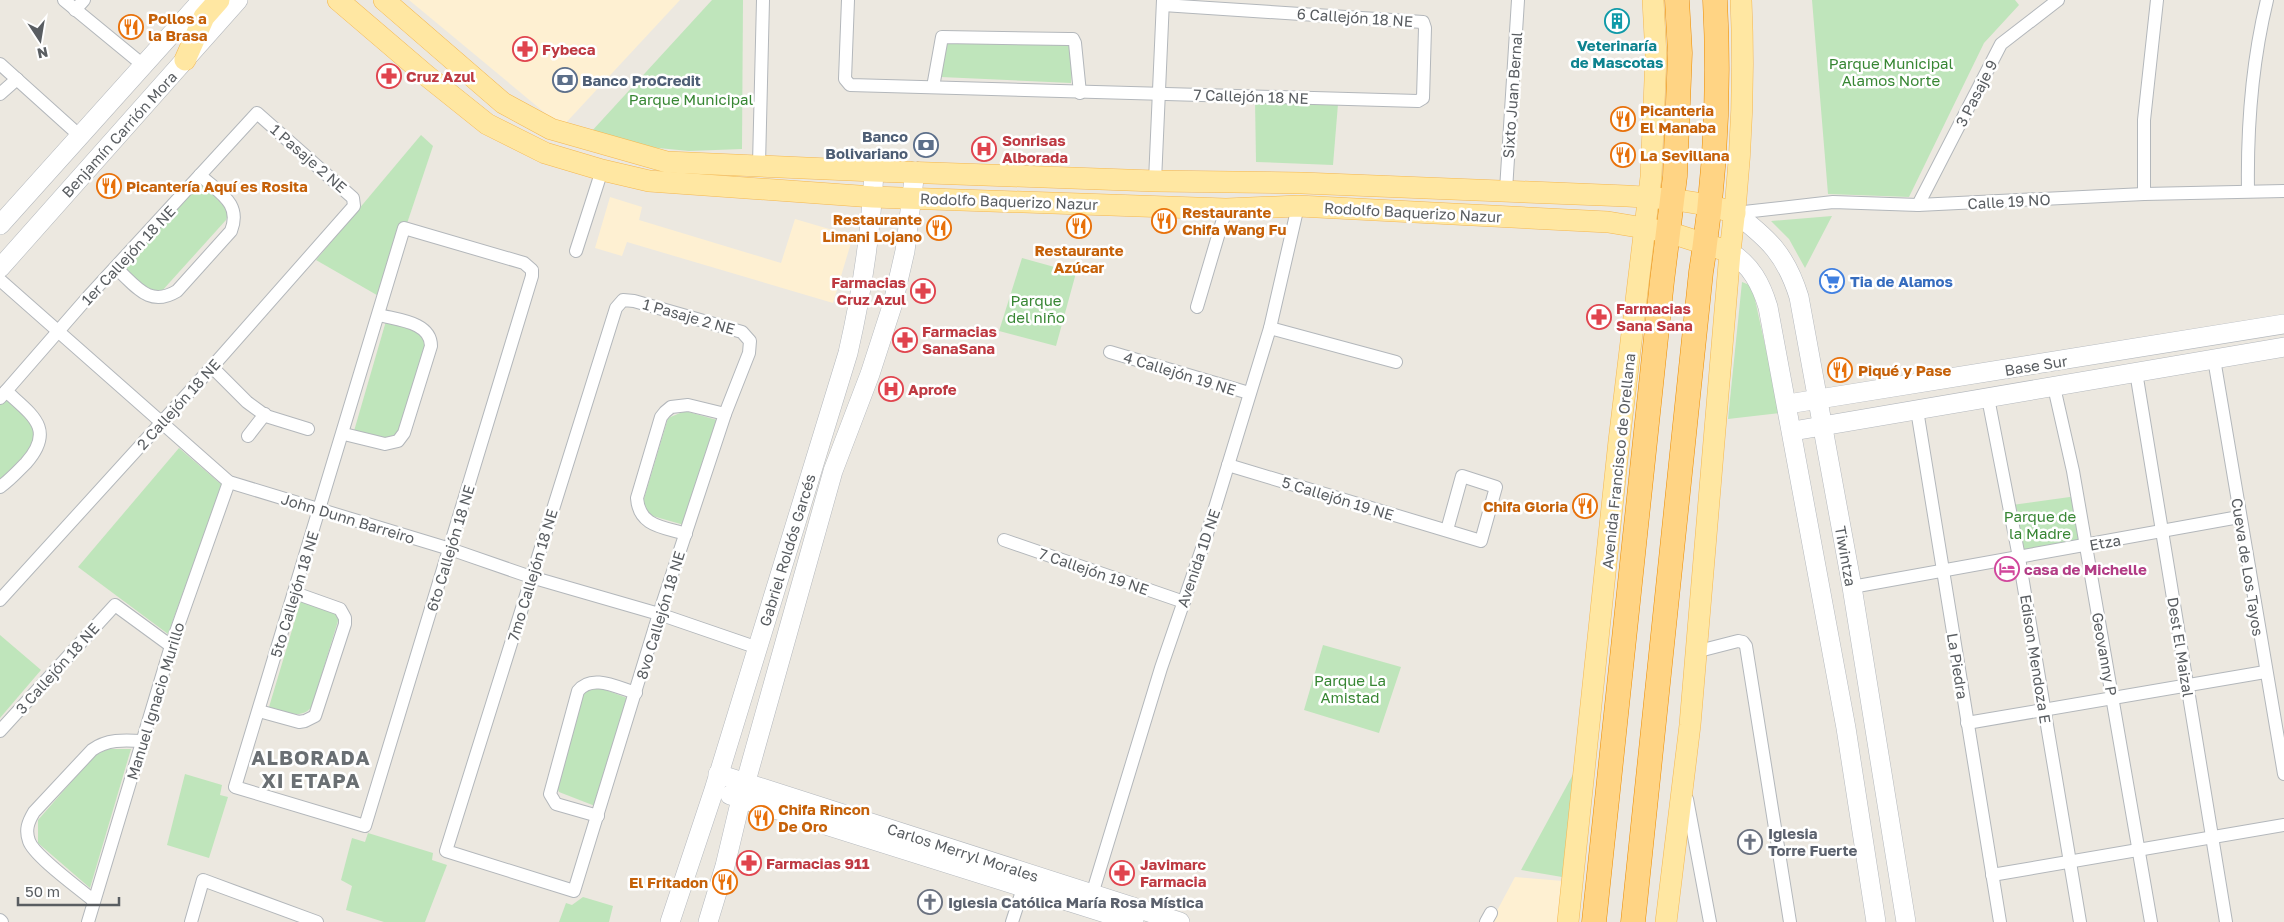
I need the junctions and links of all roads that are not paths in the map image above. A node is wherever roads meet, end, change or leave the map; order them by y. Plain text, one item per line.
1 (64, 0) edge
2 (84, 0) edge
3 (202, 0) edge
4 (219, 0) edge
5 (238, 0) edge
6 (338, 0) edge
7 (384, 0) edge
8 (764, 0) edge
9 (848, 0) edge
10 (1518, 0) edge
11 (1653, 0) edge
12 (1677, 0) edge
13 (1715, 0) edge
14 (1741, 0) edge
15 (2058, 0) edge
16 (2157, 0) edge
17 (2267, 0) edge
18 (1163, 3) edge
19 (75, 10) junction
20 (185, 60) junction
21 (0, 64) edge
22 (143, 65) junction
23 (17, 79) junction
24 (933, 87) junction
25 (1080, 93) junction
26 (1160, 93) junction
27 (0, 94) edge
28 (1421, 100) joint
29 (257, 113) joint
30 (128, 123) junction
31 (80, 136) junction
32 (759, 164) junction
33 (602, 170) junction
34 (874, 171) junction
35 (915, 172) junction
36 (200, 175) junction
37 (1156, 181) junction
38 (1506, 190) junction
39 (2248, 191) junction
40 (2284, 191) edge
41 (2144, 194) junction
42 (873, 197) junction
43 (1649, 197) junction
44 (911, 198) junction
45 (1672, 199) junction
46 (1710, 205) junction
47 (1918, 205) junction
48 (54, 206) junction
49 (354, 206) joint
50 (1298, 206) junction
51 (1226, 209) junction
52 (1736, 213) junction
53 (0, 226) edge
54 (1645, 227) junction
55 (404, 228) joint
56 (1668, 232) junction
57 (1705, 242) junction
58 (576, 250) dead end
59 (1730, 252) junction
60 (0, 268) edge
61 (116, 268) junction
62 (0, 280) edge
63 (623, 300) joint
64 (1197, 307) dead end
65 (379, 315) junction
66 (2284, 324) edge
67 (1270, 328) junction
68 (59, 332) junction
69 (750, 341) joint
70 (2284, 347) edge
71 (1110, 352) dead end
72 (2214, 359) junction
73 (1396, 362) dead end
74 (212, 367) junction
75 (2136, 372) junction
76 (2054, 387) junction
77 (1249, 393) junction
78 (3, 394) edge
79 (1988, 398) junction
80 (1818, 400) junction
81 (1788, 404) junction
82 (1917, 410) junction
83 (265, 414) junction
84 (725, 414) junction
85 (161, 422) junction
86 (1822, 426) junction
87 (308, 429) dead end
88 (1793, 431) junction
89 (344, 434) junction
90 (248, 436) dead end
91 (1228, 465) junction
92 (229, 482) junction
93 (0, 487) edge
94 (319, 510) junction
95 (2239, 517) junction
96 (1447, 530) junction
97 (2162, 532) junction
98 (686, 534) junction
99 (1004, 540) dead end
100 (2086, 546) junction
101 (450, 549) junction
102 (2019, 558) junction
103 (1942, 571) junction
104 (531, 577) junction
105 (1852, 587) junction
106 (295, 594) junction
107 (0, 600) edge
108 (1184, 602) junction
109 (659, 614) junction
110 (171, 646) junction
111 (758, 648) junction
112 (1696, 652) junction
113 (2265, 672) junction
114 (2187, 685) junction
115 (636, 693) junction
116 (2112, 698) junction
117 (2044, 710) junction
118 (259, 711) junction
119 (1967, 723) junction
120 (0, 730) edge
121 (142, 741) junction
122 (2284, 774) edge
123 (1683, 780) junction
124 (716, 782) junction
125 (235, 787) joint
126 (743, 791) junction
127 (598, 816) junction
128 (2284, 825) edge
129 (2212, 837) junction
130 (2138, 850) junction
131 (2070, 862) junction
132 (1992, 875) junction
133 (1026, 880) junction
134 (574, 891) joint
135 (94, 901) junction
136 (1090, 901) junction
137 (88, 922) edge
138 (191, 922) edge
139 (317, 922) edge
140 (670, 922) edge
141 (708, 922) edge
142 (1012, 922) edge
143 (1134, 922) edge
144 (1180, 922) edge
145 (1568, 922) edge
146 (1594, 922) edge
147 (1633, 922) edge
148 (1666, 922) edge
149 (1710, 922) edge
150 (1790, 922) edge
151 (1876, 922) edge
152 (1906, 922) edge
153 (2000, 922) edge
154 (2080, 922) edge
155 (2151, 922) edge
156 (2226, 922) edge

1 - 19 street
2 - 19 street
3 - 22 street, Benjamín Carrión Mora
4 - 20 main road
5 - 20 street, Benjamín Carrión Mora
6 - 33 main road, Rodolfo Baquerizo Nazur
7 - 32 main road, Rodolfo Baquerizo Nazur
8 - 32 street
9 - 24 street, 7 Callejón 18 NE
10 - 38 street, Sixto Juan Bernal
11 - 43 main road, Avenida Francisco de Orellana
12 - 45 highway, Avenida Francisco de Orellana
13 - 46 highway
14 - 52 main road
15 - 47 street, 3 Pasaje 9
16 - 41 street
17 - 39 street
18 - 26 street
18 - 28 street, 6 Callejón 18 NE
19 - 22 street
20 - 30 street, Benjamín Carrión Mora
21 - 23 street
22 - 30 street
22 - 31 street, Benjamín Carrión Mora
23 - 27 street
23 - 31 street
24 - 25 street, 7 Callejón 18 NE
24 - 25 street
25 - 26 street, 7 Callejón 18 NE
26 - 28 street, 7 Callejón 18 NE
26 - 37 street
29 - 36 street, 1er Callejón 18 NE
29 - 49 street, 1 Pasaje 2 NE
30 - 48 street, Benjamín Carrión Mora
31 - 48 street
31 - 53 street, Benjamín Carrión Mora
32 - 34 main road, Rodolfo Baquerizo Nazur
33 - 42 main road, Rodolfo Baquerizo Nazur
33 - 58 street
34 - 35 main road, Rodolfo Baquerizo Nazur
34 - 42 street, Gabriel Roldós Garcés
35 - 37 main road, Rodolfo Baquerizo Nazur
35 - 44 street, Gabriel Roldós Garcés
36 - 61 street, 1er Callejón 18 NE
36 - 61 street
37 - 38 main road, Rodolfo Baquerizo Nazur
38 - 43 main road, Rodolfo Baquerizo Nazur
39 - 40 street, Calle 19 NO
39 - 41 street, Calle 19 NO
41 - 47 street, Calle 19 NO
42 - 44 main road, Rodolfo Baquerizo Nazur
42 - 111 street, Gabriel Roldós Garcés
43 - 45 main road, Rodolfo Baquerizo Nazur
43 - 54 main road, Avenida Francisco de Orellana
44 - 51 main road, Rodolfo Baquerizo Nazur
44 - 126 street, Gabriel Roldós Garcés
45 - 46 main road, Rodolfo Baquerizo Nazur
45 - 56 highway, Avenida Francisco de Orellana
46 - 52 main road, Rodolfo Baquerizo Nazur
46 - 57 highway
47 - 52 street, Calle 19 NO
48 - 60 street, Benjamín Carrión Mora
49 - 74 street, 2 Callejón 18 NE
50 - 51 main road, Rodolfo Baquerizo Nazur
50 - 54 main road, Rodolfo Baquerizo Nazur
50 - 67 street, Avenida 1D NE
51 - 64 street
52 - 59 main road
52 - 80 street, Tiwintza
54 - 56 main road, Rodolfo Baquerizo Nazur
54 - 145 main road, Avenida Francisco de Orellana
55 - 65 street, 5to Callejón 18 NE
55 - 101 street, 6to Callejón 18 NE
56 - 57 main road, Rodolfo Baquerizo Nazur
56 - 146 highway, Avenida Francisco de Orellana
57 - 59 main road, Rodolfo Baquerizo Nazur
57 - 147 highway
59 - 81 street, Tiwintza
59 - 112 main road
61 - 68 street, 1er Callejón 18 NE
62 - 68 street, John Dunn Barreiro
63 - 69 street, 1 Pasaje 2 NE
63 - 104 street, 7mo Callejón 18 NE
65 - 89 street, 5to Callejón 18 NE
65 - 89 street
66 - 80 street, Base Sur
67 - 73 street
67 - 77 street, Avenida 1D NE
68 - 78 street, 1er Callejón 18 NE
68 - 85 street, John Dunn Barreiro
69 - 84 street, 8vo Callejón 18 NE
70 - 72 street, Base Sur
71 - 77 street, 4 Callejón 19 NE
72 - 75 street, Base Sur
72 - 95 street, Cueva de Los Tayos
74 - 83 street
74 - 85 street, 2 Callejón 18 NE
75 - 76 street, Base Sur
75 - 97 street, Dest El Maizal
76 - 79 street, Base Sur
76 - 100 street, Geovanny P
77 - 91 street, Avenida 1D NE
78 - 93 street
79 - 82 street, Base Sur
79 - 102 street, Edison Mendoza E
80 - 81 street, Base Sur
80 - 86 street, Tiwintza
81 - 88 street, Tiwintza
82 - 86 street, Base Sur
82 - 103 street, La Piedra
83 - 87 street
83 - 90 street
84 - 98 street, 8vo Callejón 18 NE
84 - 98 street
85 - 92 street, John Dunn Barreiro
85 - 107 street, 2 Callejón 18 NE
86 - 88 street, Base Sur
86 - 105 street, Tiwintza
88 - 151 street, Tiwintza
89 - 94 street, 5to Callejón 18 NE
91 - 96 street, 5 Callejón 19 NE
91 - 108 street, Avenida 1D NE
92 - 94 street, John Dunn Barreiro
92 - 110 street, Manuel Ignacio Murillo
94 - 101 street, John Dunn Barreiro
94 - 106 street, 5to Callejón 18 NE
95 - 97 street, Etza
95 - 113 street, Cueva de Los Tayos
96 - 96 street, 5 Callejón 19 NE
97 - 100 street, Etza
97 - 114 street, Dest El Maizal
98 - 109 street, 8vo Callejón 18 NE
99 - 108 street, 7 Callejón 19 NE
100 - 102 street, Etza
100 - 116 street, Geovanny P
101 - 104 street, John Dunn Barreiro
101 - 125 street, 6to Callejón 18 NE
102 - 103 street, Etza
102 - 117 street, Edison Mendoza E
103 - 105 street, Etza
103 - 119 street, La Piedra
104 - 109 street, John Dunn Barreiro
104 - 134 street, 7mo Callejón 18 NE
105 - 152 street, Tiwintza
106 - 118 street, 5to Callejón 18 NE
106 - 118 street
108 - 136 street, Avenida 1D NE
109 - 111 street, John Dunn Barreiro
109 - 115 street, 8vo Callejón 18 NE
110 - 120 street, 3 Callejón 18 NE
110 - 121 street, Manuel Ignacio Murillo
111 - 124 street, Gabriel Roldós Garcés
112 - 123 main road
112 - 150 street
113 - 114 street
113 - 122 street, Cueva de Los Tayos
114 - 116 street
114 - 129 street, Dest El Maizal
115 - 127 street, 8vo Callejón 18 NE
115 - 127 street
116 - 117 street
116 - 130 street, Geovanny P
117 - 119 street
117 - 131 street, Edison Mendoza E
118 - 125 street, 5to Callejón 18 NE
119 - 132 street, La Piedra
121 - 135 street, Manuel Ignacio Murillo
121 - 135 street
123 - 148 main road
123 - 149 street
124 - 126 street, Carlos Merryl Morales
124 - 140 street, Gabriel Roldós Garcés
126 - 133 street, Carlos Merryl Morales
126 - 141 street, Gabriel Roldós Garcés
127 - 134 street, 8vo Callejón 18 NE
128 - 129 street
129 - 130 street
129 - 156 street, Dest El Maizal
130 - 131 street
130 - 155 street, Geovanny P
131 - 132 street
131 - 154 street, Edison Mendoza E
132 - 153 street, La Piedra
133 - 136 street, Carlos Merryl Morales
133 - 142 street
135 - 137 street, Manuel Ignacio Murillo
136 - 143 street, Carlos Merryl Morales
136 - 144 street, Carlos Merryl Morales
138 - 139 street

